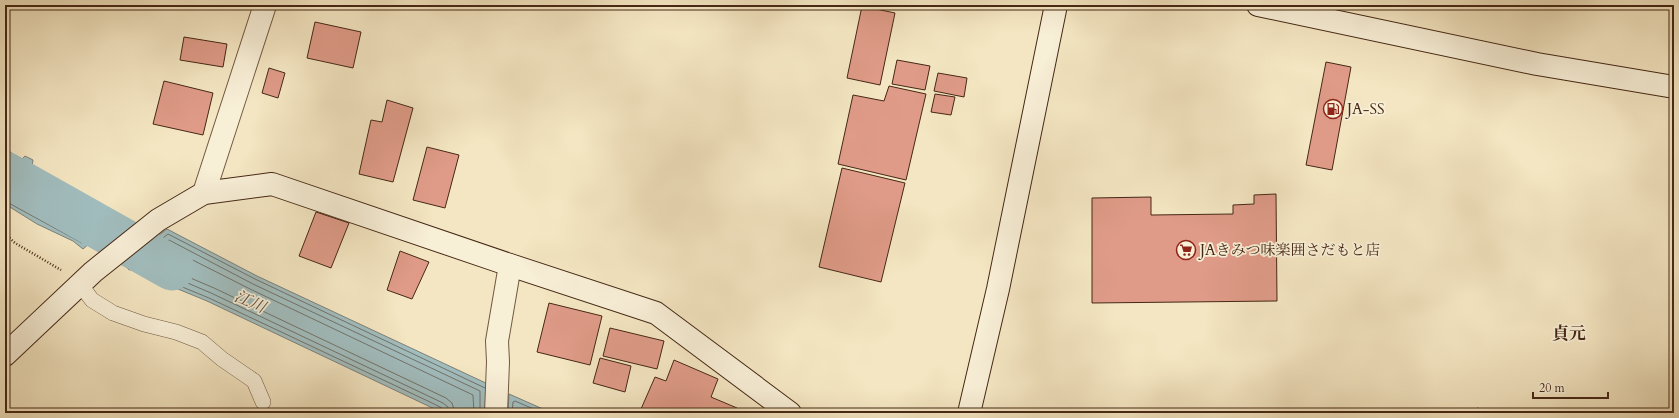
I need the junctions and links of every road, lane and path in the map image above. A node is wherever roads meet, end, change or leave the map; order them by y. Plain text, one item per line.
1 (265, 5) edge
2 (1056, 5) edge
3 (1258, 5) edge
4 (1674, 87) edge
5 (204, 193) junction
6 (5, 234) edge
7 (510, 266) junction
8 (87, 278) junction
9 (5, 355) edge
10 (263, 402) dead end
11 (496, 413) edge
12 (790, 413) edge
13 (969, 413) edge
14 (1554, 413) edge
15 (1566, 413) edge

1 - 5 street
2 - 13 street
3 - 4 street
5 - 7 street
5 - 8 street
6 - 8 path
7 - 11 street
7 - 12 street
8 - 9 street
8 - 10 lane
14 - 15 path

